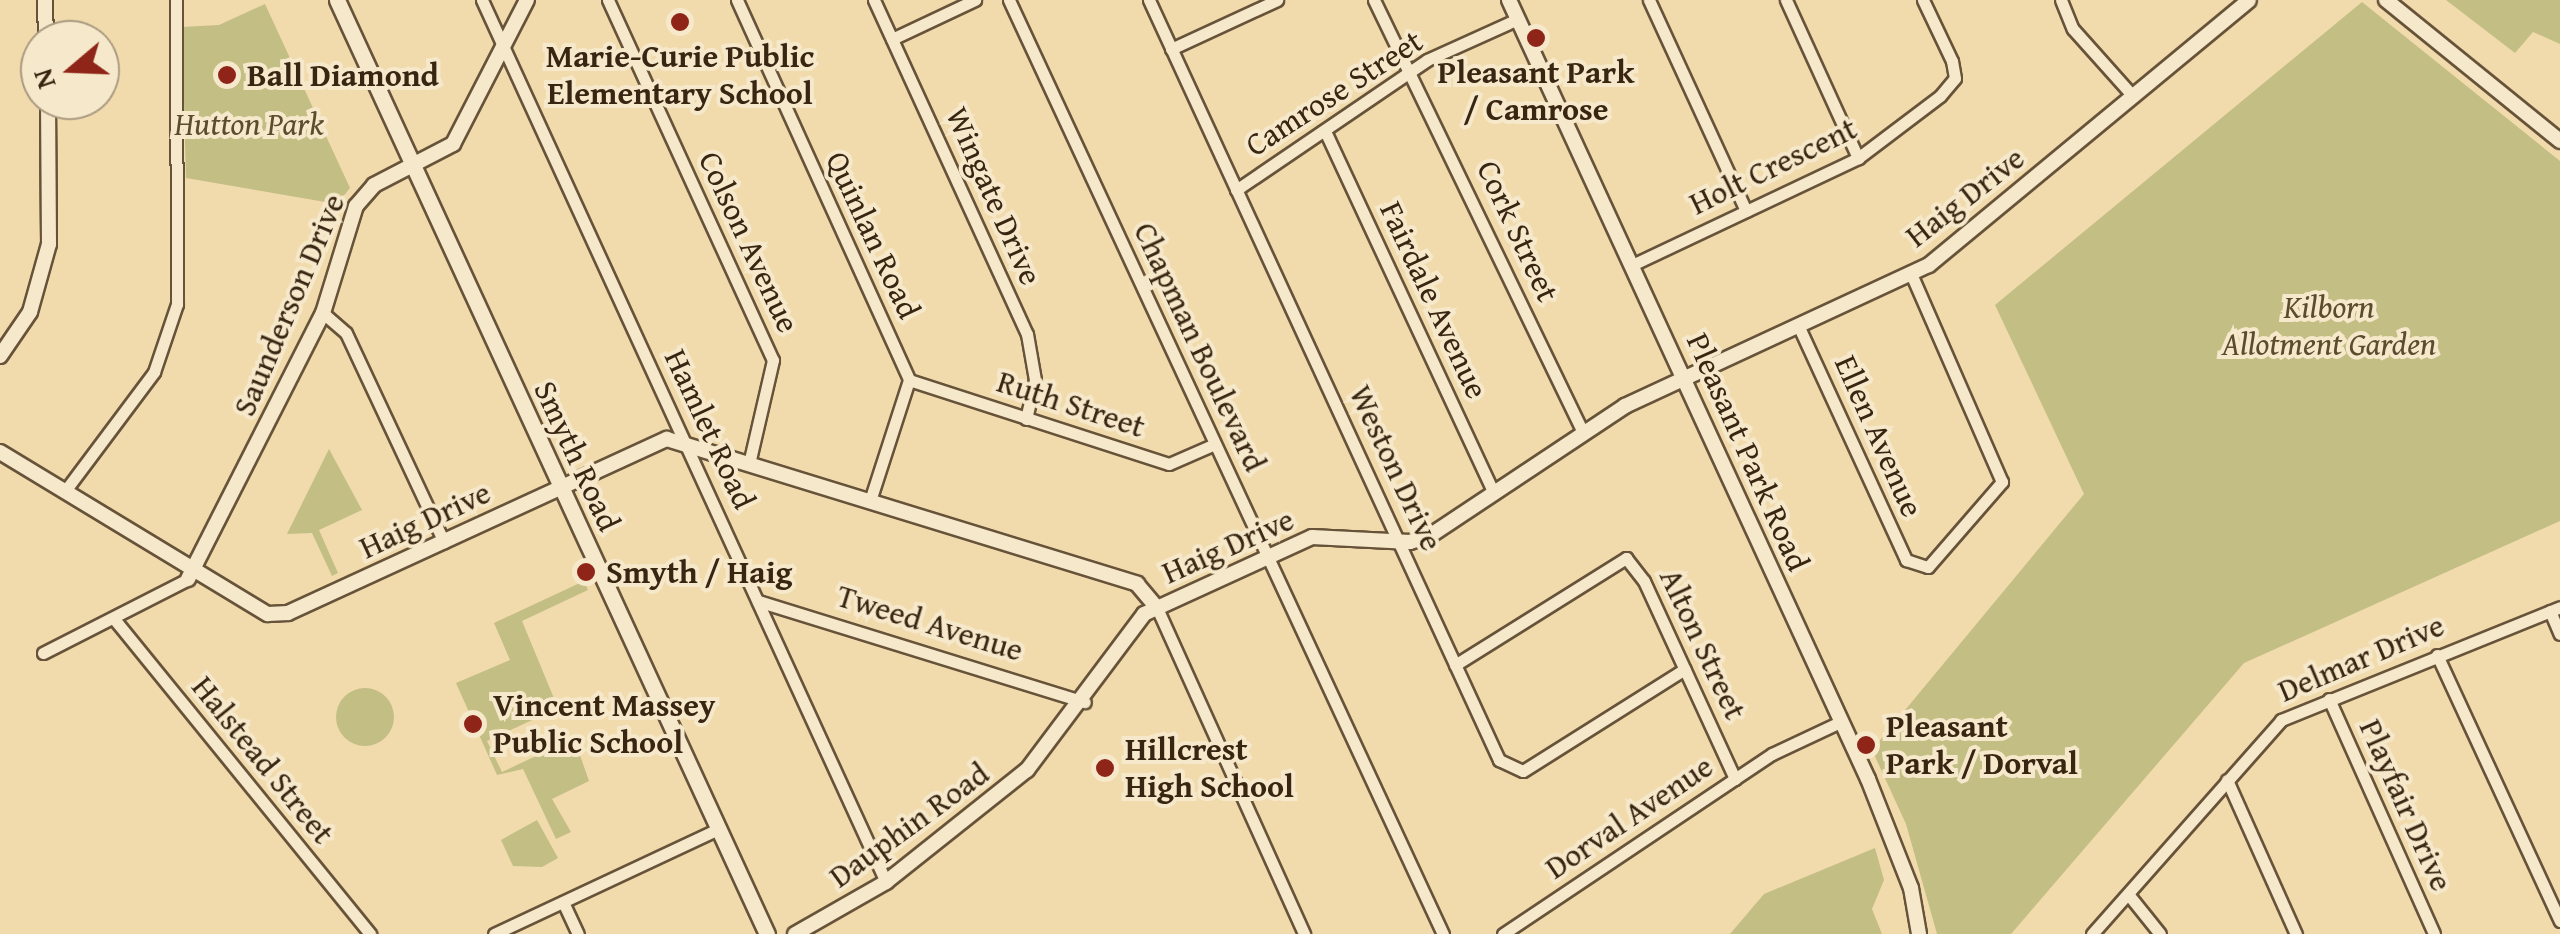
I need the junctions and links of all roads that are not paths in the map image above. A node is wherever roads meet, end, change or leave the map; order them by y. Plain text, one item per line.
1 (176, 0) edge
2 (337, 0) edge
3 (482, 0) edge
4 (528, 0) edge
5 (608, 0) edge
6 (738, 0) edge
7 (874, 0) edge
8 (975, 0) edge
9 (1009, 0) edge
10 (1149, 0) edge
11 (1278, 0) edge
12 (1374, 0) edge
13 (1509, 0) edge
14 (1649, 0) edge
15 (1786, 0) edge
16 (1923, 0) edge
17 (2061, 0) edge
18 (2249, 0) edge
19 (2386, 0) edge
20 (1518, 19) junction
21 (892, 39) junction
22 (1171, 49) junction
23 (504, 50) junction
24 (1412, 70) junction
25 (2133, 96) junction
26 (48, 120) edge
27 (1326, 131) junction
28 (2560, 141) edge
29 (1858, 158) junction
30 (414, 166) junction
31 (1236, 190) junction
32 (1746, 211) junction
33 (1632, 265) junction
34 (1911, 274) junction
35 (323, 313) junction
36 (1798, 325) junction
37 (0, 356) edge
38 (1685, 378) junction
39 (909, 380) junction
40 (1026, 419) junction
41 (1583, 434) junction
42 (687, 442) junction
43 (1215, 444) junction
44 (0, 452) edge
45 (750, 460) junction
46 (562, 488) junction
47 (65, 491) junction
48 (1494, 493) junction
49 (871, 498) junction
50 (1400, 541) junction
51 (444, 542) junction
52 (1268, 559) junction
53 (192, 574) junction
54 (758, 601) junction
55 (1157, 608) junction
56 (2555, 609) edge
57 (114, 620) junction
58 (2560, 634) edge
59 (43, 653) dead end
60 (2437, 655) junction
61 (1455, 666) junction
62 (1685, 669) junction
63 (2329, 699) junction
64 (1085, 702) junction
65 (1842, 721) junction
66 (1735, 779) junction
67 (2226, 780) junction
68 (718, 829) junction
69 (886, 882) junction
70 (2128, 894) junction
71 (563, 902) junction
72 (2560, 922) edge
73 (370, 934) edge
74 (494, 934) edge
75 (578, 934) edge
76 (768, 934) edge
77 (795, 934) edge
78 (1304, 934) edge
79 (1442, 934) edge
80 (1502, 934) edge
81 (1918, 934) edge
82 (2092, 934) edge
83 (2160, 934) edge
84 (2296, 934) edge
85 (2434, 934) edge

1 - 47 street
2 - 30 main road, Smyth Road
3 - 23 street, Hamlet Road
4 - 23 street, Saunderson Drive
5 - 45 street, Colson Avenue
6 - 39 street, Quinlan Road
7 - 21 street, Wingate Drive
8 - 21 street
9 - 43 street, Chapman Boulevard
10 - 22 street, Weston Drive
11 - 22 street
12 - 24 street, Cork Street
13 - 20 street, Pleasant Park Road
14 - 32 street
15 - 29 street
16 - 29 street, Holt Crescent
17 - 25 street
18 - 25 street, Haig Drive
19 - 28 street
20 - 24 street, Camrose Street
20 - 33 street, Pleasant Park Road
21 - 40 street, Wingate Drive
22 - 31 street, Weston Drive
23 - 30 street, Saunderson Drive
23 - 42 street, Hamlet Road
24 - 27 street, Camrose Street
24 - 41 street, Cork Street
25 - 34 street, Haig Drive
26 - 37 street
27 - 31 street, Camrose Street
27 - 48 street, Fairdale Avenue
29 - 32 street, Holt Crescent
30 - 35 street, Saunderson Drive
30 - 46 main road, Smyth Road
31 - 50 street, Weston Drive
32 - 33 street, Holt Crescent
33 - 38 street, Pleasant Park Road
34 - 36 street, Haig Drive
34 - 36 street, Ellen Avenue
35 - 51 street
35 - 53 street, Saunderson Drive
36 - 38 street, Haig Drive
38 - 41 street, Haig Drive
38 - 65 street, Pleasant Park Road
39 - 40 street, Ruth Street
39 - 49 street
40 - 43 street, Ruth Street
41 - 48 street, Haig Drive
42 - 45 street, Haig Drive
42 - 46 street, Haig Drive
42 - 54 street, Hamlet Road
43 - 52 street, Chapman Boulevard
44 - 47 street, Haig Drive
45 - 49 street, Haig Drive
46 - 51 street, Haig Drive
46 - 68 main road, Smyth Road
47 - 53 street, Haig Drive
48 - 50 street, Haig Drive
49 - 55 street, Haig Drive
50 - 52 street, Haig Drive
50 - 61 street, Weston Drive
51 - 53 street, Haig Drive
52 - 55 street, Haig Drive
52 - 79 street, Chapman Boulevard
53 - 57 street
54 - 64 street, Tweed Avenue
54 - 69 street, Hamlet Road
55 - 64 street, Dauphin Road
55 - 78 street
56 - 58 street
56 - 60 street, Delmar Drive
57 - 59 street
57 - 73 street, Halstead Street
60 - 63 street, Delmar Drive
60 - 72 street
61 - 62 street, Weston Drive
61 - 62 street, Alton Street
62 - 66 street, Alton Street
63 - 67 street, Delmar Drive
63 - 85 street, Playfair Drive
64 - 69 street, Dauphin Road
65 - 66 street, Dorval Avenue
65 - 81 street, Pleasant Park Road
66 - 80 street, Dorval Avenue
67 - 70 street, Delmar Drive
67 - 84 street
68 - 71 street
68 - 76 main road, Smyth Road
69 - 77 street, Dauphin Road
70 - 82 street, Delmar Drive
70 - 83 street
71 - 74 street
71 - 75 street

